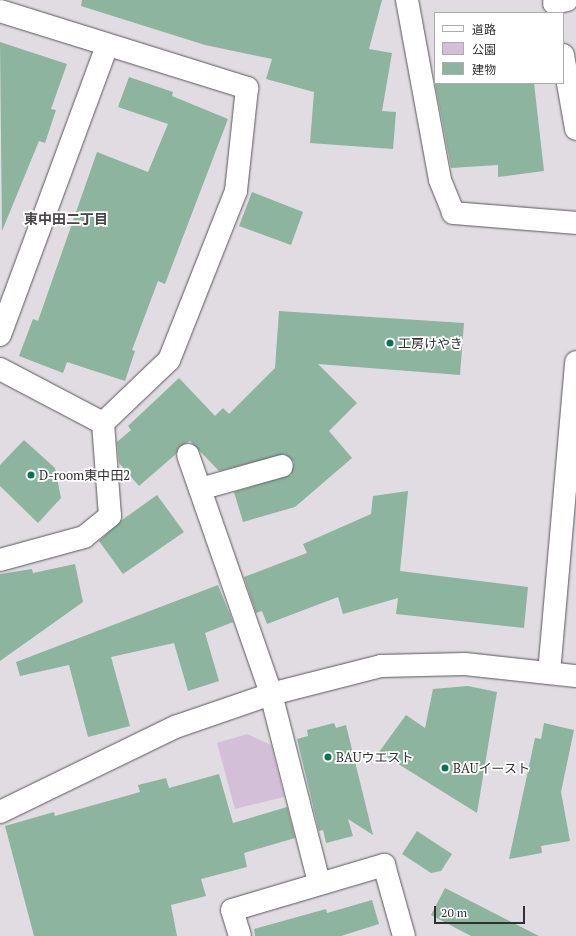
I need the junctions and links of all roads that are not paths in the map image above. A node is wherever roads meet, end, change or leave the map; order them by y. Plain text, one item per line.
1 (407, 0) edge
2 (0, 11) edge
3 (107, 44) junction
4 (564, 61) edge
5 (576, 129) edge
6 (576, 223) edge
7 (0, 335) edge
8 (0, 369) edge
9 (576, 369) edge
10 (103, 423) junction
11 (188, 455) dead end
12 (282, 466) dead end
13 (200, 489) junction
14 (569, 524) edge
15 (0, 560) edge
16 (549, 673) junction
17 (576, 676) edge
18 (272, 694) junction
19 (0, 812) edge
20 (319, 883) junction
21 (240, 936) edge
22 (404, 936) edge

1 - 6 street
2 - 3 street
3 - 7 street
3 - 10 street
4 - 5 street
8 - 10 street
9 - 14 street
10 - 15 street
11 - 13 street
12 - 13 street
13 - 18 street
14 - 16 street
16 - 17 street
16 - 18 street
18 - 19 street
18 - 20 street
20 - 21 street
20 - 22 street

